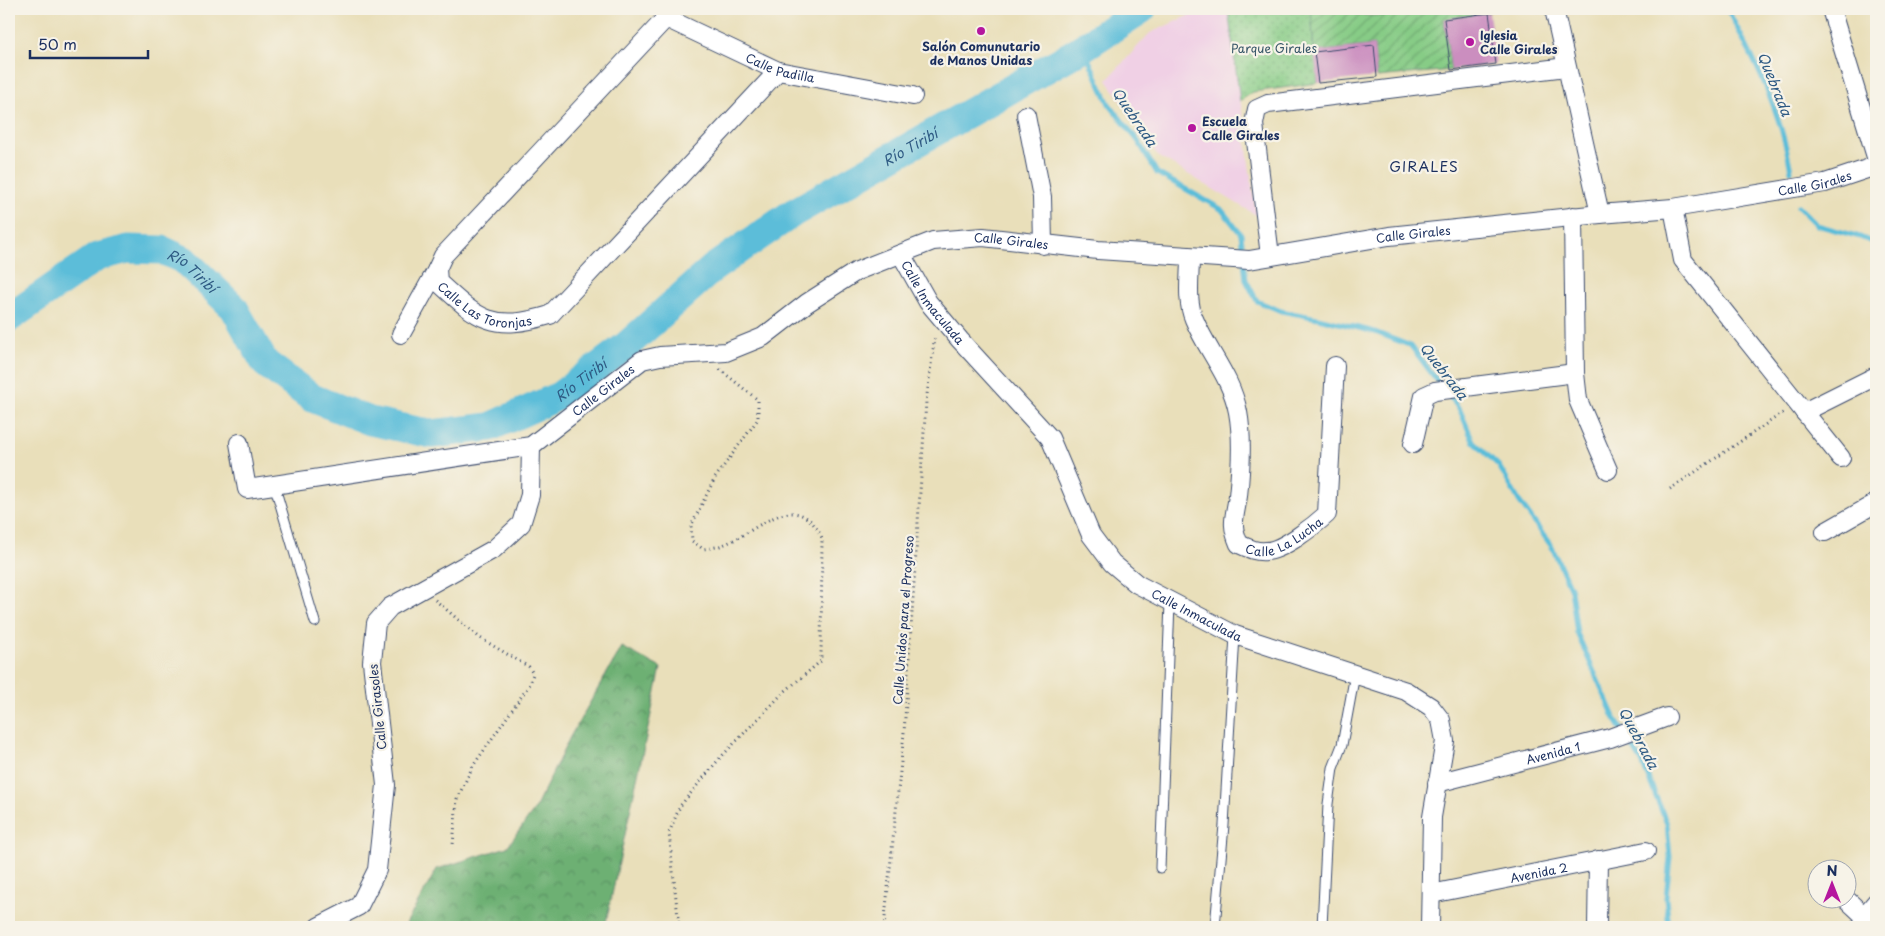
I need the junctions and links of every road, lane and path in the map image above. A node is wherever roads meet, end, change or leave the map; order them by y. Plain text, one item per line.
1 (1554, 9) edge
2 (1831, 9) edge
3 (664, 13) edge
4 (1566, 67) junction
5 (778, 71) junction
6 (912, 96) dead end
7 (1026, 116) dead end
8 (1876, 157) edge
9 (1876, 166) edge
10 (1673, 208) junction
11 (1600, 214) junction
12 (1573, 216) junction
13 (1043, 245) junction
14 (902, 254) junction
15 (1270, 256) junction
16 (1190, 258) junction
17 (437, 269) junction
18 (938, 314) junction
19 (401, 334) dead end
20 (702, 355) junction
21 (1335, 366) dead end
22 (1574, 373) junction
23 (1876, 376) edge
24 (1801, 408) junction
25 (239, 444) dead end
26 (1413, 444) dead end
27 (531, 446) junction
28 (1841, 458) dead end
29 (1608, 470) dead end
30 (273, 484) junction
31 (1670, 489) dead end
32 (1876, 503) edge
33 (1825, 532) dead end
34 (423, 589) junction
35 (1170, 603) junction
36 (315, 622) dead end
37 (1235, 635) junction
38 (1355, 674) junction
39 (1667, 717) dead end
40 (1437, 783) junction
41 (452, 845) dead end
42 (1646, 851) dead end
43 (1598, 860) junction
44 (1160, 868) dead end
45 (1431, 901) junction
46 (1876, 902) edge
47 (1853, 908) edge
48 (1865, 924) edge
49 (318, 927) edge
50 (679, 927) edge
51 (884, 927) edge
52 (1214, 927) edge
53 (1322, 927) edge
54 (1430, 927) edge
55 (1442, 927) edge
56 (1597, 927) edge

1 - 4 street
2 - 8 street
3 - 5 street, Calle Padilla
3 - 17 street, Calle Las Toronjas
4 - 11 street
4 - 15 street
5 - 6 street, Calle Padilla
5 - 17 street, Calle Las Toronjas
7 - 13 street
9 - 10 street, Calle Girales
10 - 11 street, Calle Girales
10 - 24 street
11 - 12 street, Calle Girales
12 - 15 street, Calle Girales
12 - 22 street
13 - 14 street, Calle Girales
13 - 16 street, Calle Girales
14 - 18 street, Calle Inmaculada
14 - 20 street, Calle Girales
15 - 16 street, Calle Girales
16 - 21 street, Calle La Lucha
17 - 19 street
18 - 35 street, Calle Inmaculada
18 - 51 path, Calle Unidos para el Progreso
20 - 27 street, Calle Girales
20 - 50 path
22 - 26 street
22 - 29 street
23 - 24 street
24 - 28 street
24 - 31 path
25 - 30 street, Calle Girales
27 - 30 street, Calle Girales
27 - 34 street, Calle Girasoles
30 - 36 lane
32 - 33 street
34 - 41 path
34 - 49 street, Calle Girasoles
35 - 37 street, Calle Inmaculada
35 - 44 lane
37 - 38 street, Calle Inmaculada
37 - 52 lane
38 - 40 street, Calle Inmaculada
38 - 53 lane
39 - 40 street, Avenida 1
40 - 45 street, Calle Inmaculada
42 - 43 street, Avenida 2
43 - 45 street, Avenida 2
43 - 56 street
45 - 54 street, Calle Inmaculada
45 - 55 street
46 - 48 street
47 - 48 street

